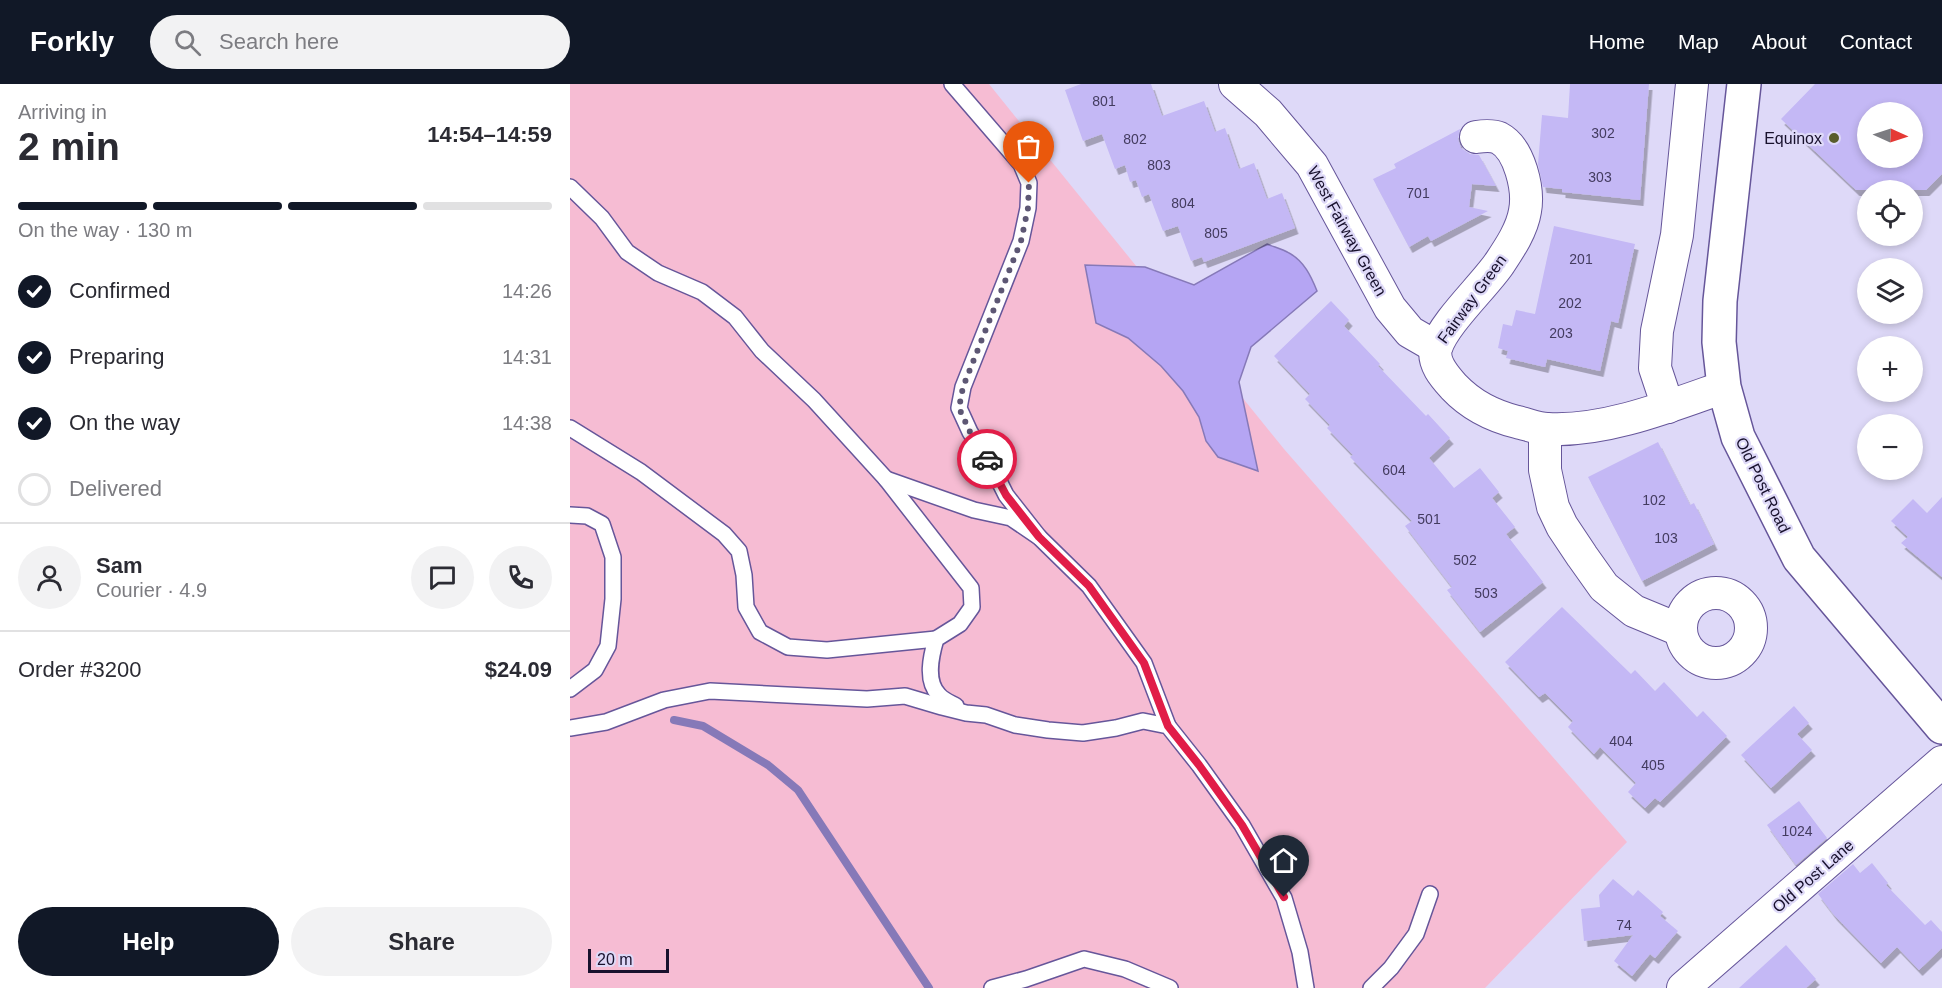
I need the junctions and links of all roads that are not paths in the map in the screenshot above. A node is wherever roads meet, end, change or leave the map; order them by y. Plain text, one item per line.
1 (952, 84) edge
2 (1235, 84) edge
3 (1692, 84) edge
4 (1744, 84) edge
5 (1476, 137) dead end
6 (570, 188) edge
7 (1436, 347) junction
8 (1724, 387) junction
9 (1668, 407) junction
10 (570, 428) edge
11 (1545, 429) junction
12 (885, 479) junction
13 (570, 515) edge
14 (1039, 537) junction
15 (1680, 630) dead end
16 (936, 639) junction
17 (570, 689) edge
18 (966, 713) junction
19 (1168, 726) junction
20 (1942, 727) edge
21 (571, 729) edge
22 (1942, 762) edge
23 (1430, 894) dead end
24 (992, 988) edge
25 (1170, 988) edge
26 (1306, 988) edge
27 (1371, 988) edge
28 (1683, 988) edge

1 - 14 lane
2 - 7 street, West Fairway Green
3 - 9 street
4 - 8 street, Old Post Road
5 - 7 street, Fairway Green
6 - 12 lane
7 - 11 street, Fairway Green
8 - 9 street, Fairway Green
8 - 20 street, Old Post Road
9 - 11 street, Fairway Green
10 - 16 lane
11 - 15 street
12 - 14 lane
12 - 16 lane
13 - 17 lane
14 - 19 lane
16 - 18 lane
18 - 19 lane
18 - 21 lane
19 - 26 lane
22 - 28 street, Old Post Lane
23 - 27 lane
24 - 25 lane

